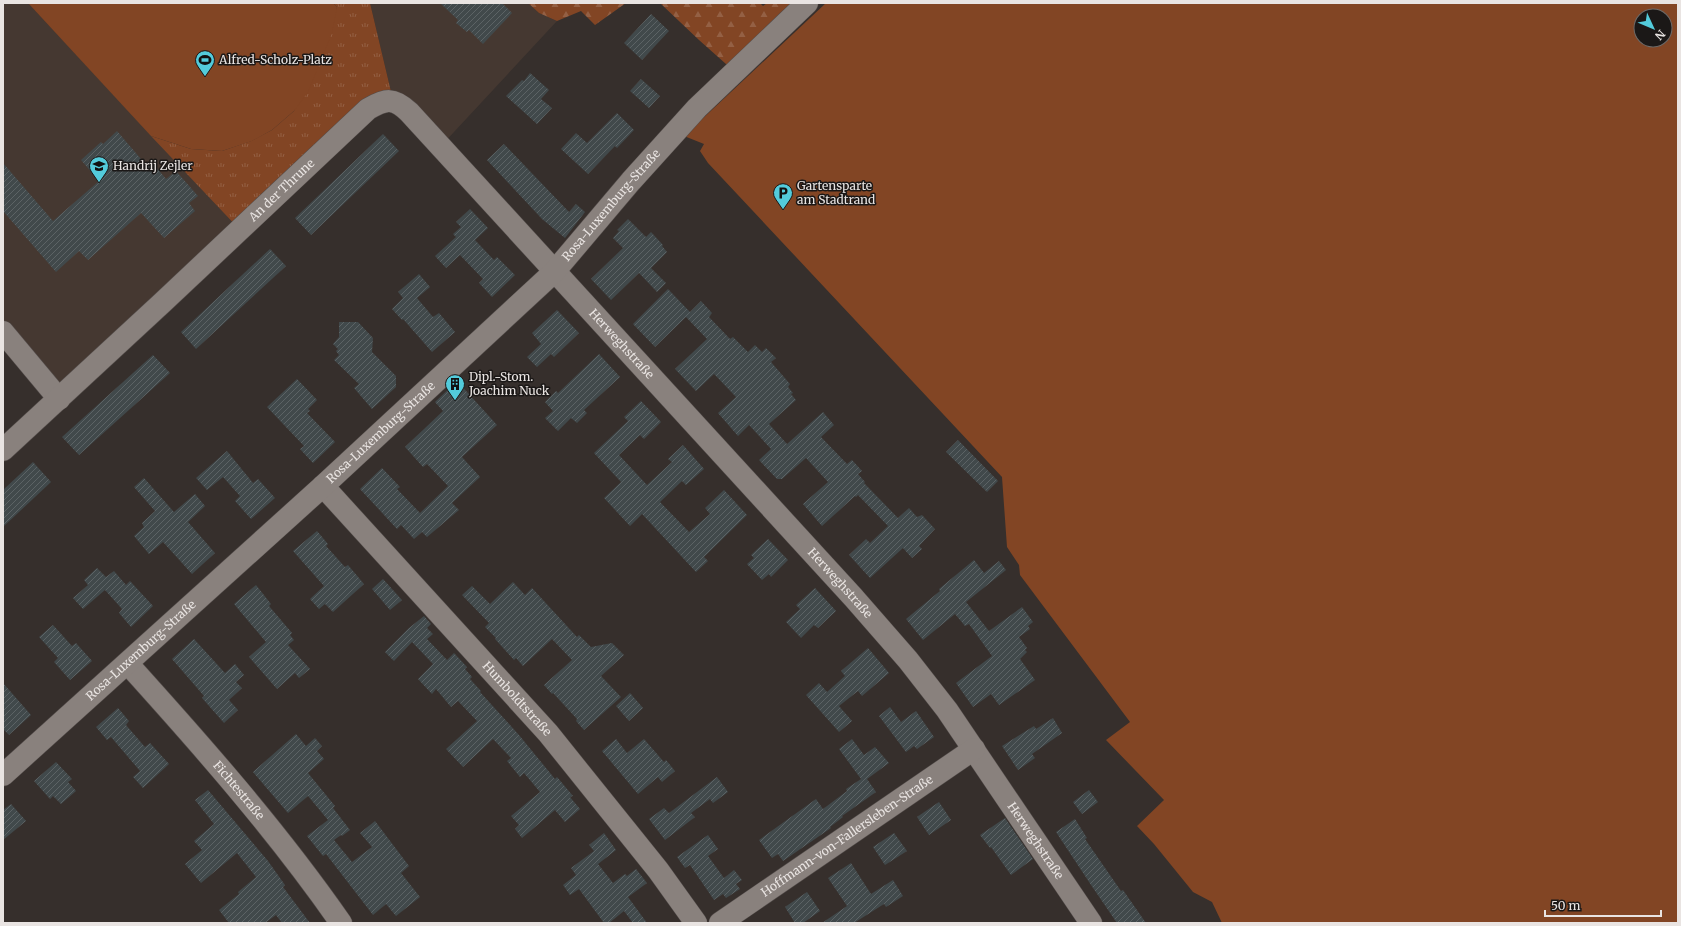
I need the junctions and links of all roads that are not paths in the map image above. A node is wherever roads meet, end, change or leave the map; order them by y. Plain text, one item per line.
1 (808, 3) edge
2 (554, 272) junction
3 (3, 332) edge
4 (59, 399) junction
5 (3, 450) edge
6 (323, 486) junction
7 (128, 664) junction
8 (974, 749) junction
9 (3, 775) edge
10 (341, 923) edge
11 (696, 923) edge
12 (720, 923) edge
13 (1091, 923) edge

1 - 2 street, Rosa-Luxemburg-Straße
2 - 4 street, An der Thrune
2 - 6 street, Rosa-Luxemburg-Straße
2 - 8 street, Herweghstraße
3 - 4 street
4 - 5 street, An der Thrune
6 - 7 street, Rosa-Luxemburg-Straße
6 - 11 street, Humboldtstraße
7 - 9 street, Rosa-Luxemburg-Straße
7 - 10 street, Fichtestraße
8 - 12 street, Hoffmann-von-Fallersleben-Straße
8 - 13 street, Herweghstraße

